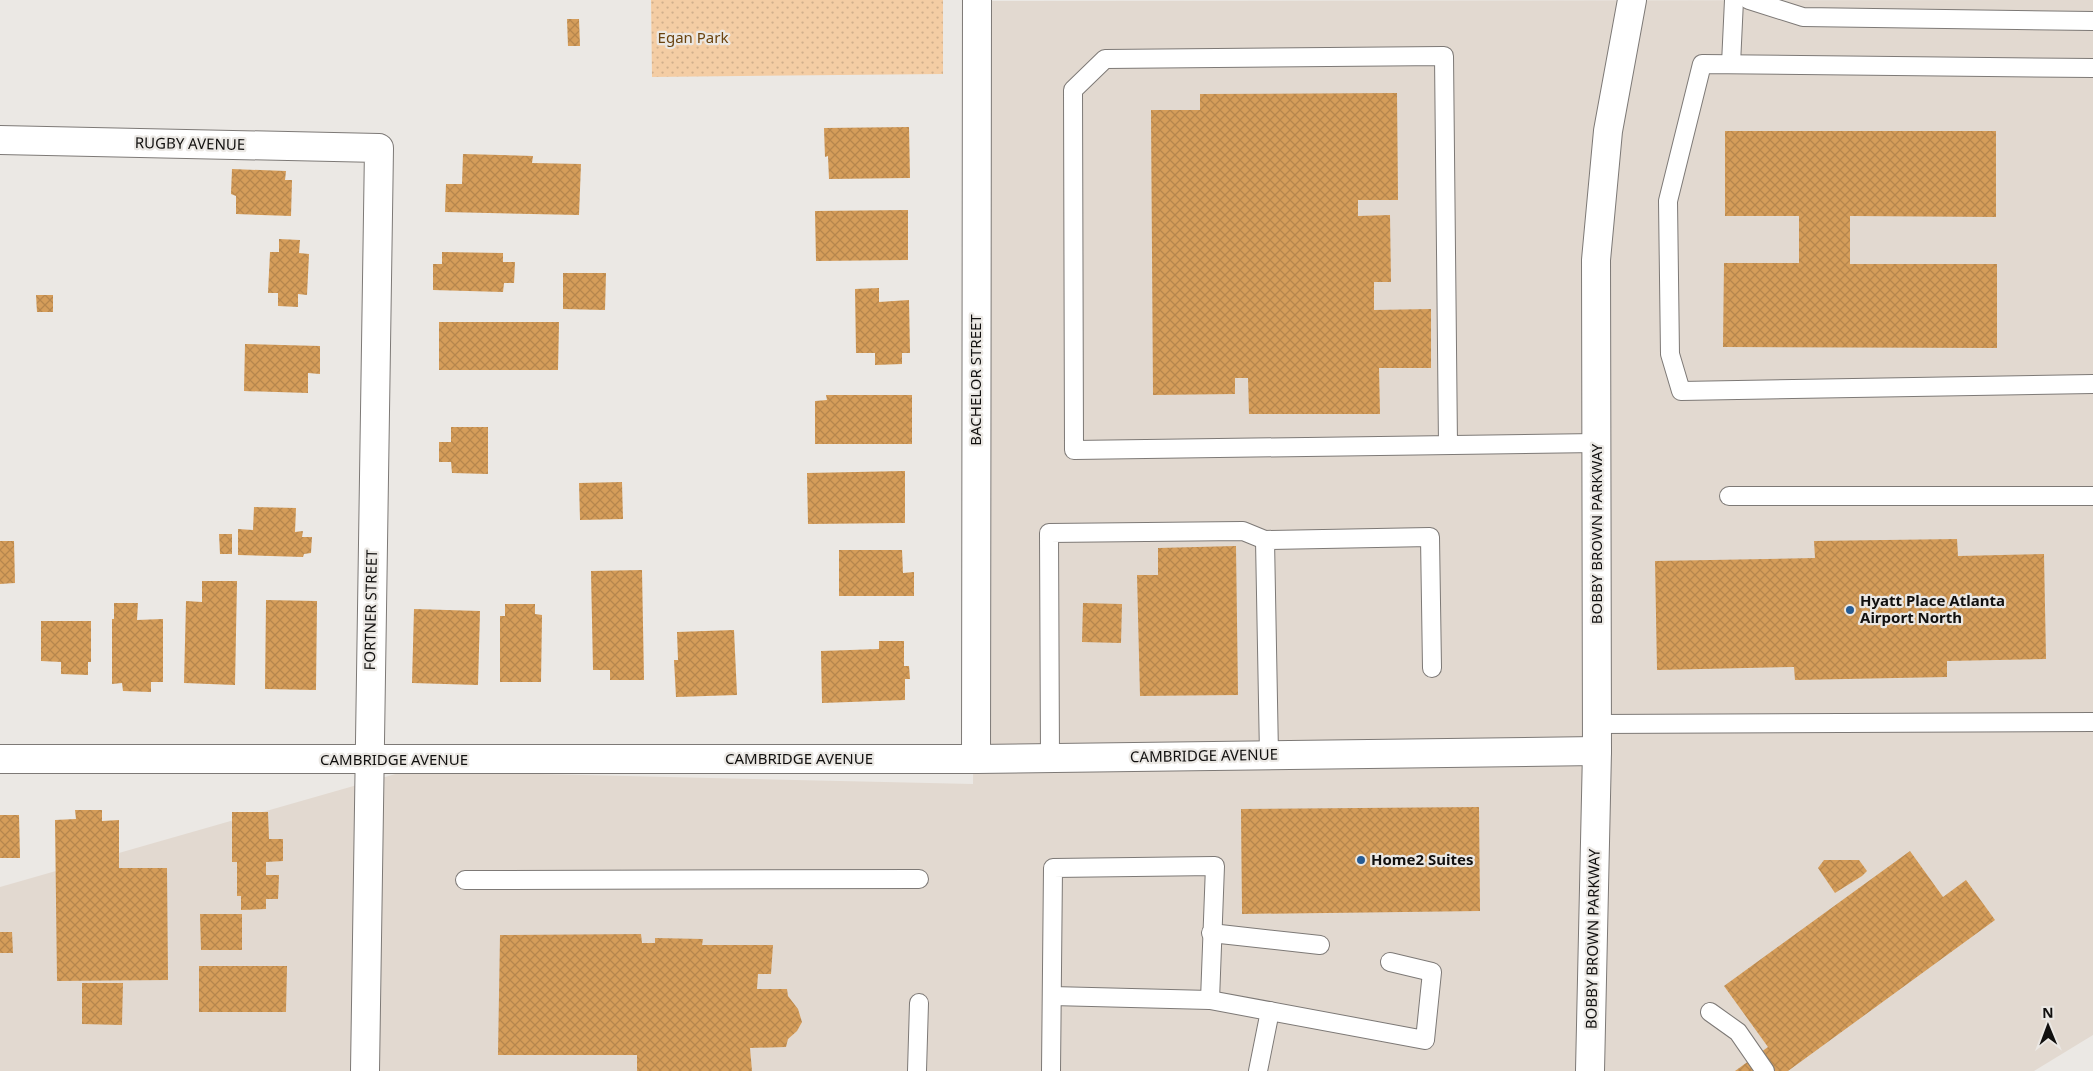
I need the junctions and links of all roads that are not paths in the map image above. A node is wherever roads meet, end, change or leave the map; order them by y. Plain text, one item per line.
1 (977, 0) edge
2 (1632, 0) edge
3 (1734, 0) edge
4 (1749, 0) edge
5 (2093, 21) edge
6 (1731, 64) junction
7 (2093, 68) edge
8 (0, 140) edge
9 (379, 148) joint
10 (2093, 384) edge
11 (1597, 443) junction
12 (1448, 445) junction
13 (1729, 496) dead end
14 (2093, 496) edge
15 (1265, 540) junction
16 (1432, 668) dead end
17 (2093, 722) edge
18 (1598, 724) junction
19 (1598, 751) junction
20 (1269, 755) junction
21 (1050, 758) junction
22 (0, 759) edge
23 (976, 759) junction
24 (368, 760) junction
25 (919, 878) dead end
26 (465, 880) dead end
27 (1212, 934) junction
28 (1320, 945) dead end
29 (1390, 962) dead end
30 (1052, 996) junction
31 (1210, 1000) junction
32 (919, 1003) dead end
33 (1270, 1011) junction
34 (1710, 1012) dead end
35 (365, 1071) edge
36 (917, 1071) edge
37 (1051, 1071) edge
38 (1258, 1071) edge
39 (1590, 1071) edge
40 (1765, 1071) edge

1 - 23 street, BACHELOR STREET
2 - 11 street, BOBBY BROWN PARKWAY
3 - 6 lane
4 - 5 lane
6 - 7 lane
6 - 10 lane
8 - 9 street, RUGBY AVENUE
9 - 24 street, FORTNER STREET
11 - 12 lane
11 - 18 street, BOBBY BROWN PARKWAY
12 - 12 lane
13 - 14 lane
15 - 16 lane
15 - 20 lane
15 - 21 lane
17 - 18 lane
18 - 19 street, BOBBY BROWN PARKWAY
19 - 20 street, CAMBRIDGE AVENUE
19 - 39 street, BOBBY BROWN PARKWAY
20 - 21 street, CAMBRIDGE AVENUE
21 - 23 street, CAMBRIDGE AVENUE
22 - 24 street, CAMBRIDGE AVENUE
23 - 24 street, CAMBRIDGE AVENUE
24 - 35 street, FORTNER STREET
25 - 26 lane
27 - 28 lane
27 - 30 lane
27 - 31 lane
29 - 33 lane
30 - 31 lane
30 - 37 lane
31 - 33 lane
32 - 36 lane
33 - 38 lane
34 - 40 lane

